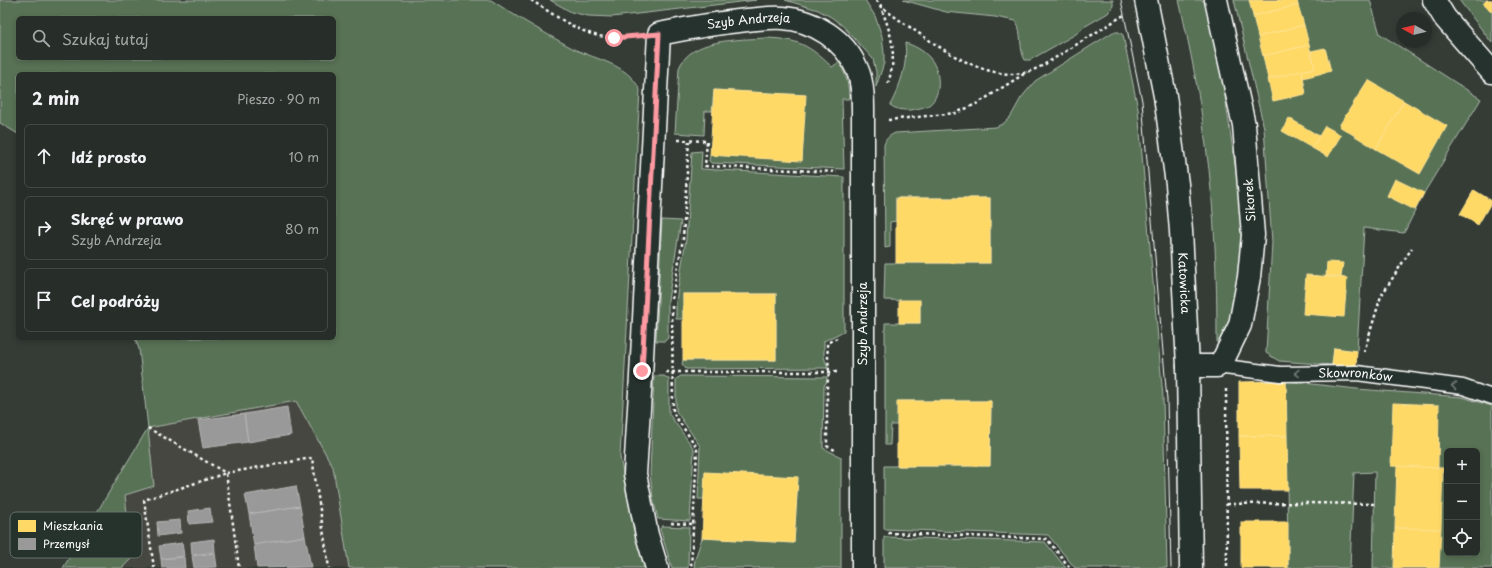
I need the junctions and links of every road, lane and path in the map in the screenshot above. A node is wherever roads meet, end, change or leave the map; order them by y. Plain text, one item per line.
1 (531, 0) edge
2 (876, 0) edge
3 (1146, 0) edge
4 (1216, 0) edge
5 (1434, 0) edge
6 (880, 5) junction
7 (659, 34) junction
8 (1028, 72) junction
9 (1492, 72) edge
10 (863, 117) junction
11 (654, 138) junction
12 (689, 140) junction
13 (844, 173) dead end
14 (1412, 248) dead end
15 (1188, 366) junction
16 (1223, 367) junction
17 (642, 371) junction
18 (672, 372) junction
19 (827, 372) dead end
20 (1357, 374) junction
21 (1492, 397) edge
22 (148, 428) dead end
23 (226, 473) junction
24 (1227, 504) junction
25 (1374, 504) dead end
26 (887, 533) dead end
27 (154, 568) edge
28 (239, 568) edge
29 (329, 568) edge
30 (657, 568) edge
31 (691, 568) edge
32 (863, 568) edge
33 (1070, 568) edge
34 (1191, 568) edge
35 (1227, 568) edge

1 - 7 path
2 - 6 path
3 - 8 path
3 - 15 street, Katowicka
4 - 16 street, Sikorek
5 - 9 street
6 - 8 path
6 - 10 path
7 - 10 street, Szyb Andrzeja
7 - 11 street
8 - 10 path
10 - 32 street, Szyb Andrzeja
11 - 12 path
11 - 17 street
12 - 13 path
12 - 18 path
14 - 20 path
15 - 16 street
15 - 34 street, Katowicka
20 -> 16 lane, Skowronków
16 - 24 path
17 - 18 path
17 - 30 street
18 - 19 path
18 - 31 path
21 -> 20 lane, Skowronków
22 - 23 path
23 - 27 path
23 - 28 path
23 - 29 path
24 - 25 path
24 - 35 path
26 - 33 path

